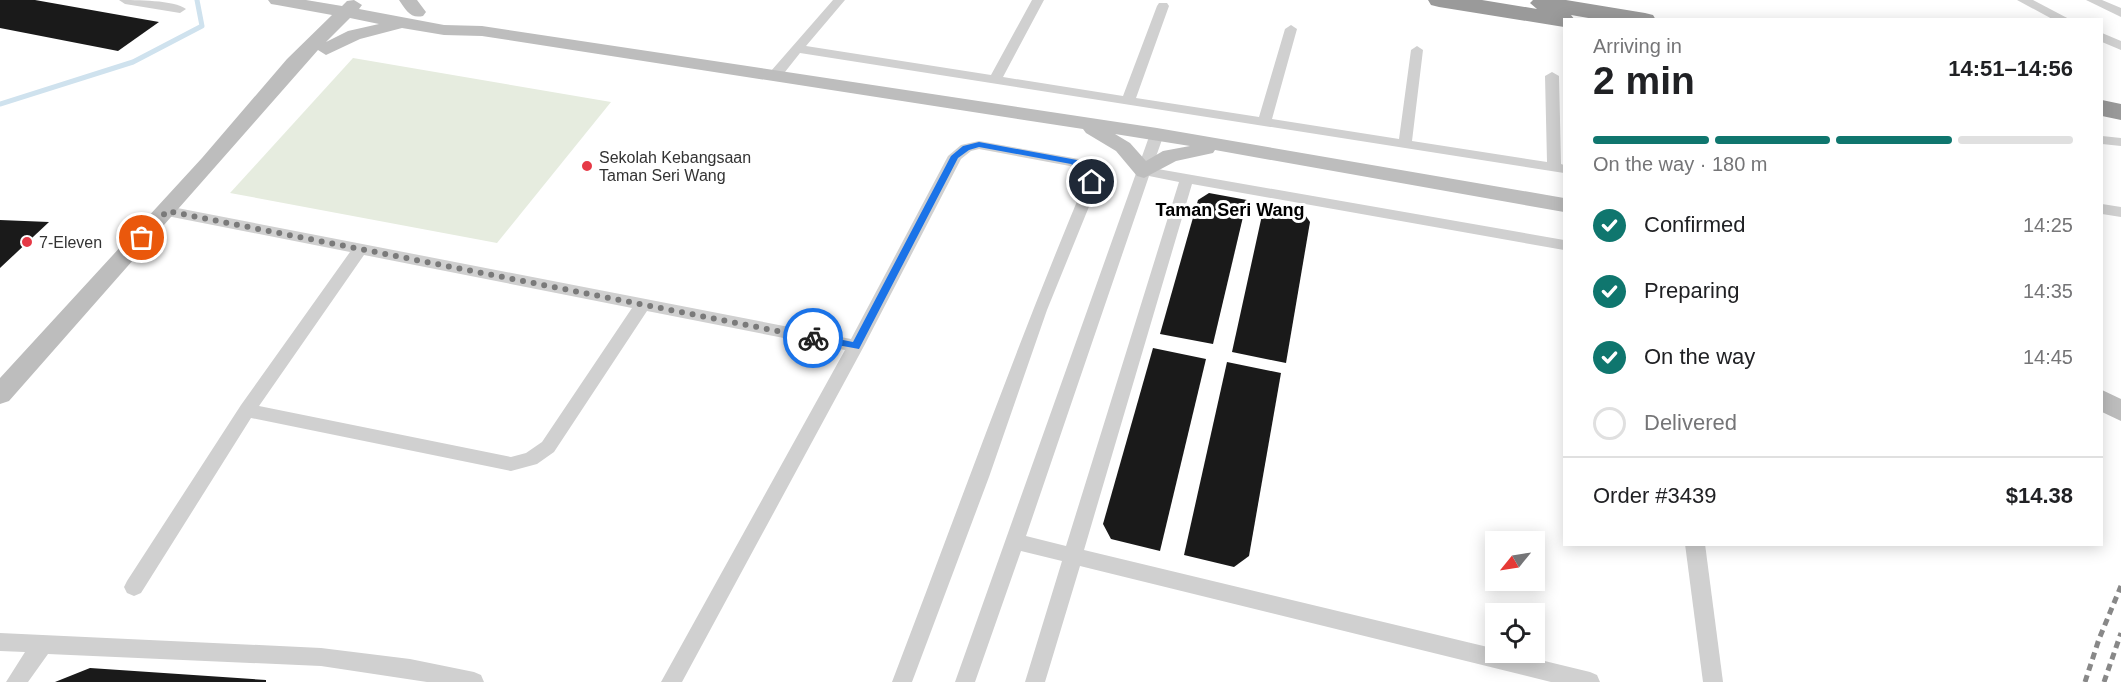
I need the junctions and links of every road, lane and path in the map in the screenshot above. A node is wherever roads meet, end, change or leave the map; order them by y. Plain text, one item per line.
1 (125, 0) edge
2 (839, 0) edge
3 (1038, 0) edge
4 (1439, 0) edge
5 (1523, 0) edge
6 (2024, 0) edge
7 (2092, 0) edge
8 (283, 1) edge
9 (361, 5) edge
10 (1163, 6) dead end
11 (180, 9) dead end
12 (410, 12) edge
13 (2121, 13) edge
14 (1633, 18) edge
15 (2061, 18) edge
16 (1563, 20) edge
17 (1291, 29) dead end
18 (2103, 37) edge
19 (2121, 46) edge
20 (317, 48) junction
21 (798, 49) junction
22 (1417, 50) dead end
23 (776, 74) junction
24 (1551, 76) dead end
25 (995, 79) junction
26 (2103, 93) edge
27 (2121, 96) edge
28 (1128, 101) junction
29 (2103, 108) edge
30 (2121, 112) edge
31 (1264, 122) junction
32 (1083, 123) junction
33 (1157, 134) junction
34 (2103, 140) edge
35 (2121, 142) edge
36 (1405, 143) junction
37 (1228, 147) junction
38 (1559, 168) edge
39 (1144, 171) junction
40 (1187, 178) junction
41 (1563, 205) edge
42 (2103, 209) edge
43 (167, 211) junction
44 (2121, 212) edge
45 (1563, 245) edge
46 (360, 249) junction
47 (643, 304) junction
48 (856, 346) junction
49 (0, 394) edge
50 (2103, 401) edge
51 (247, 410) junction
52 (2121, 411) edge
53 (1013, 541) junction
54 (1695, 546) edge
55 (1075, 555) junction
56 (134, 587) dead end
57 (0, 642) edge
58 (42, 645) junction
59 (16, 682) edge
60 (474, 682) edge
61 (671, 682) edge
62 (902, 682) edge
63 (965, 682) edge
64 (1035, 682) edge
65 (1590, 682) edge
66 (1713, 682) edge

1 - 11 street
2 - 21 street
3 - 25 street
4 - 16 highway
5 - 14 highway
6 - 15 street
7 - 13 street
8 - 9 main road
8 - 20 main road
9 - 12 main road
9 - 20 main road
10 - 28 street
12 - 20 main road
12 - 23 main road
17 - 31 street
18 - 19 street
20 - 43 main road
21 - 23 street
21 - 25 street
22 - 36 street
23 - 32 main road
24 - 38 street
25 - 28 street
26 - 27 highway
28 - 31 street
29 - 30 highway
31 - 36 street
32 - 33 main road
32 - 39 main road
33 - 37 main road
33 - 39 street
34 - 35 street
36 - 38 street
37 - 39 main road
37 - 41 main road
39 - 40 street
39 - 53 street
40 - 45 street
40 - 55 street
42 - 44 street
43 - 46 street
43 - 49 main road
46 - 47 street
46 - 51 street
47 - 48 street
47 - 51 street
48 - 61 street
48 - 62 street
50 - 52 main road
51 - 56 street
53 - 55 street
53 - 63 street
54 - 66 street
55 - 64 street
55 - 65 street
57 - 58 street
58 - 59 street
58 - 60 street

